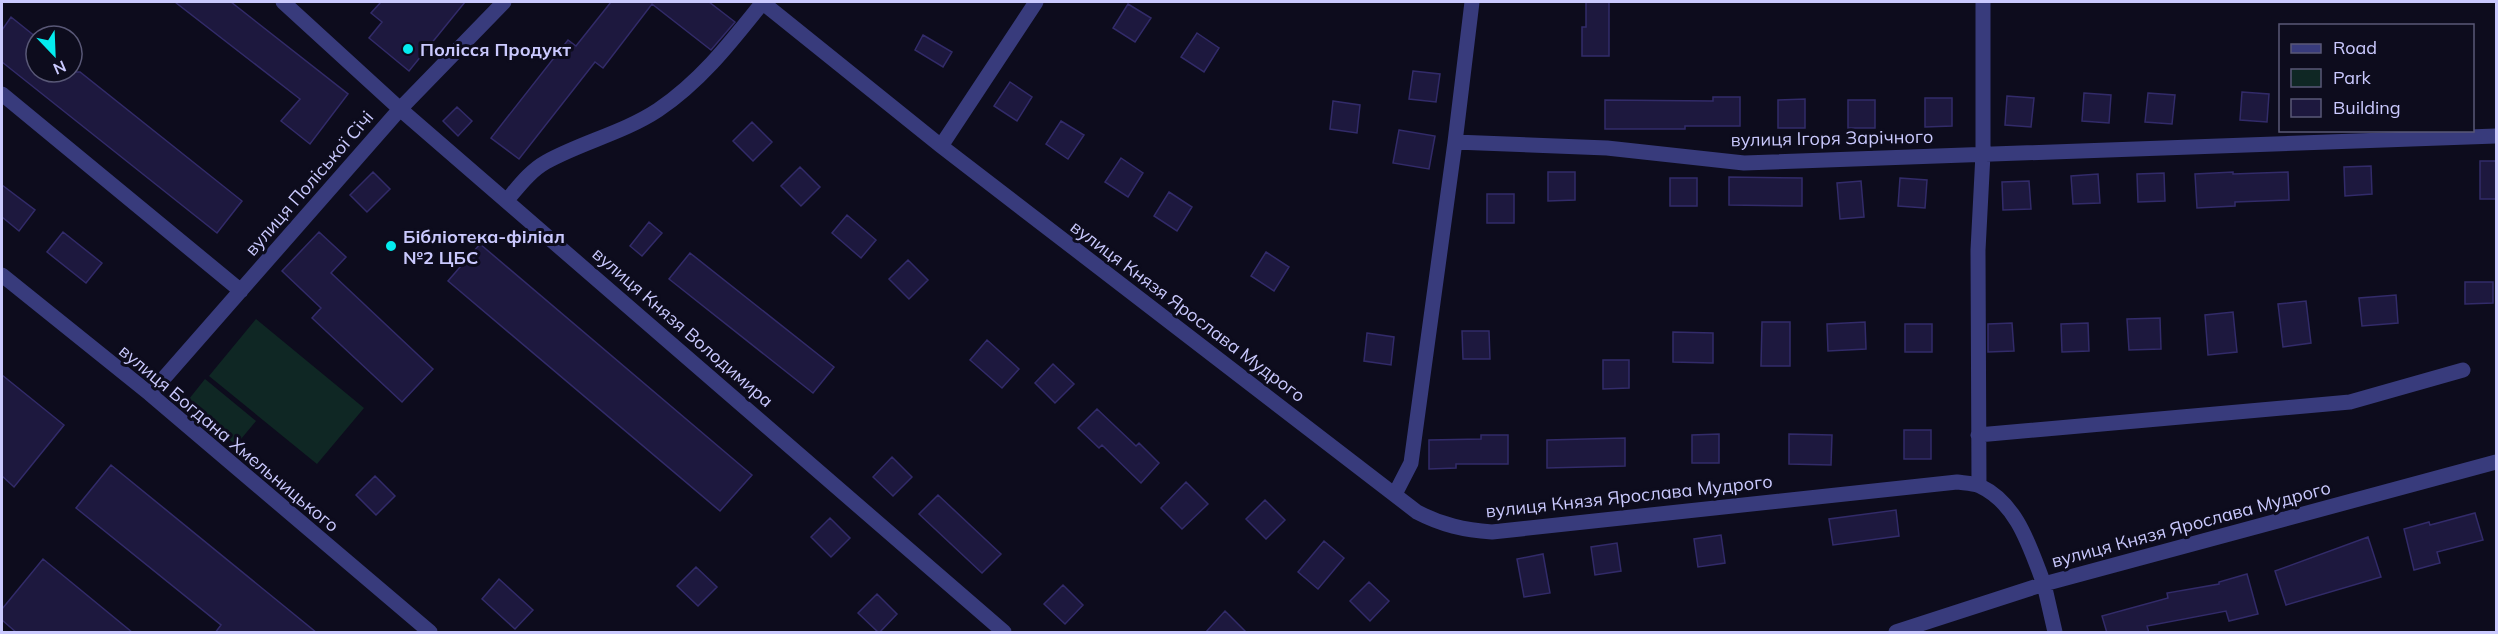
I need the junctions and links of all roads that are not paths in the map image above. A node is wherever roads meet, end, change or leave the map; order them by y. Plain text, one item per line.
1 (283, 2) edge
2 (504, 2) edge
3 (763, 2) edge
4 (1036, 2) edge
5 (1472, 2) edge
6 (1983, 2) edge
7 (2, 94) edge
8 (400, 109) junction
9 (2496, 136) edge
10 (1455, 142) junction
11 (941, 146) junction
12 (1983, 154) junction
13 (507, 200) junction
14 (2, 275) edge
15 (241, 291) junction
16 (2463, 370) dead end
17 (150, 394) junction
18 (1978, 435) junction
19 (2496, 462) edge
20 (1978, 485) junction
21 (1395, 494) junction
22 (2044, 584) junction
23 (430, 633) edge
24 (1004, 633) edge
25 (1896, 633) edge
26 (2055, 633) edge

1 - 8 street, вулиця Князя Володимира
2 - 8 street, вулиця Поліської Січі
3 - 11 street, вулиця Князя Ярослава Мудрого
3 - 13 street
4 - 11 street
5 - 10 street
6 - 12 street
7 - 15 street
8 - 13 street, вулиця Князя Володимира
8 - 15 street, вулиця Поліської Січі
9 - 12 street, вулиця Ігоря Зарічного
10 - 12 street, вулиця Ігоря Зарічного
10 - 21 street
11 - 21 street, вулиця Князя Ярослава Мудрого
12 - 18 street
13 - 24 street, вулиця Князя Володимира
14 - 17 street, вулиця Богдана Хмельницького
15 - 17 street, вулиця Поліської Січі
16 - 18 street
17 - 23 street, вулиця Богдана Хмельницького
18 - 20 street
19 - 22 street, вулиця Князя Ярослава Мудрого
20 - 21 street, вулиця Князя Ярослава Мудрого
20 - 22 street, вулиця Князя Ярослава Мудрого
22 - 25 street
22 - 26 street

